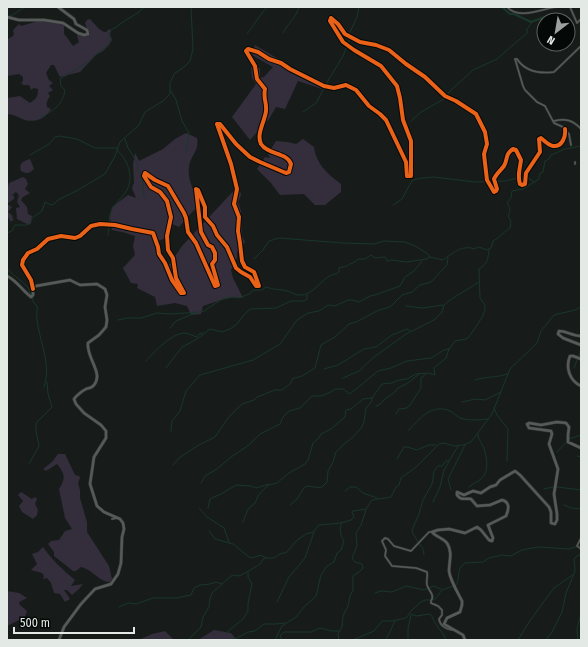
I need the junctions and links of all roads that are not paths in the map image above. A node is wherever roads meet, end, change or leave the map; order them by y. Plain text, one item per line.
1 (58, 7) edge
2 (507, 7) edge
3 (556, 7) edge
4 (570, 7) edge
5 (7, 17) edge
6 (581, 19) edge
7 (581, 46) edge
8 (554, 121) junction
9 (581, 129) edge
10 (565, 130) junction
11 (571, 145) dead end
12 (7, 276) edge
13 (31, 281) junction
14 (36, 286) junction
15 (33, 289) junction
16 (581, 336) edge
17 (581, 345) edge
18 (581, 359) edge
19 (581, 386) edge
20 (581, 448) edge
21 (117, 518) junction
22 (112, 519) dead end
23 (432, 532) junction
24 (581, 538) edge
25 (581, 549) edge
26 (454, 631) junction
27 (59, 640) edge
28 (466, 640) edge

1 - 5 street
2 - 3 street
4 - 6 street
7 - 8 street
8 - 9 street
8 - 10 street
10 - 11 street
10 - 13 street
12 - 15 street
13 - 14 street
13 - 15 street
14 - 15 street
14 - 21 street
16 - 17 street
18 - 19 street
20 - 23 street
21 - 22 street
21 - 27 street
23 - 26 street
23 - 26 street
24 - 25 street
26 - 28 street

